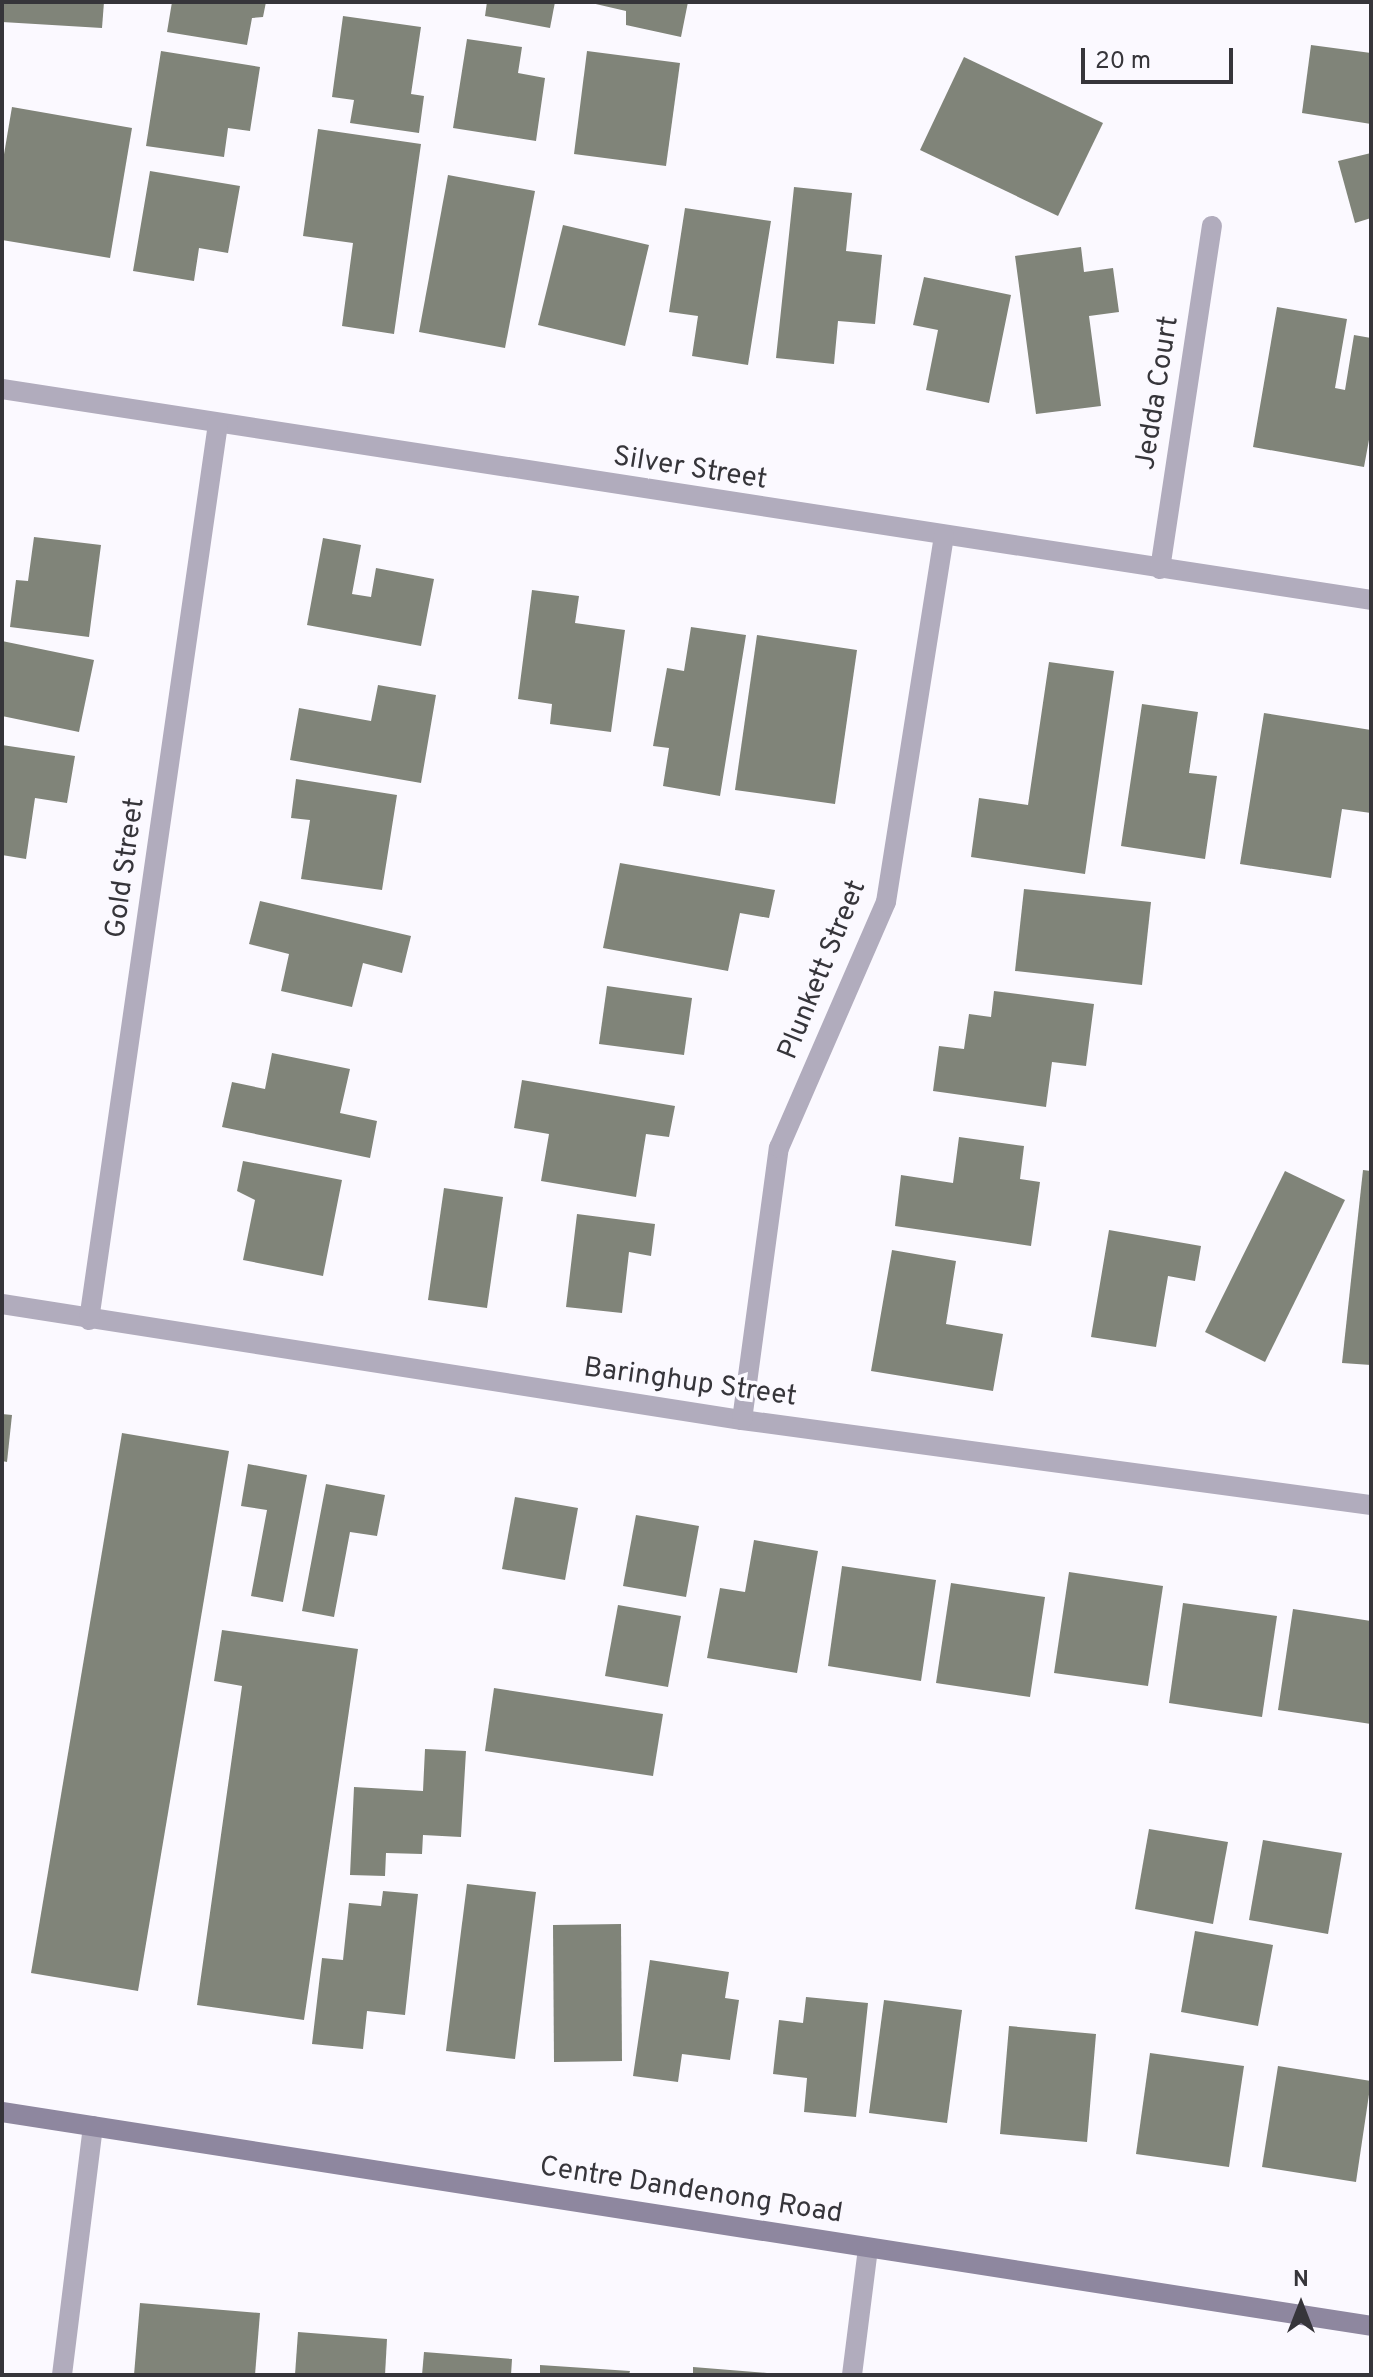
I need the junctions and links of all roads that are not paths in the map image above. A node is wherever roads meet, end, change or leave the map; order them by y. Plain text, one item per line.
1 (1212, 226) dead end
2 (2, 389) edge
3 (218, 424) junction
4 (944, 536) junction
5 (1160, 569) junction
6 (1371, 600) edge
7 (2, 1304) edge
8 (89, 1320) junction
9 (742, 1420) junction
10 (1371, 1505) edge
11 (2, 2112) edge
12 (93, 2126) junction
13 (868, 2248) junction
14 (1371, 2326) edge
15 (62, 2375) edge
16 (852, 2375) edge

1 - 5 street, Jedda Court
2 - 3 street, Silver Street
3 - 4 street, Silver Street
3 - 8 street, Gold Street
4 - 5 street, Silver Street
4 - 9 street, Plunkett Street
5 - 6 street, Silver Street
7 - 8 street, Baringhup Street
8 - 9 street, Baringhup Street
9 - 10 street, Baringhup Street
11 - 12 main road, Centre Dandenong Road
12 - 13 main road, Centre Dandenong Road
12 - 15 street
13 - 14 main road, Centre Dandenong Road
13 - 16 street

